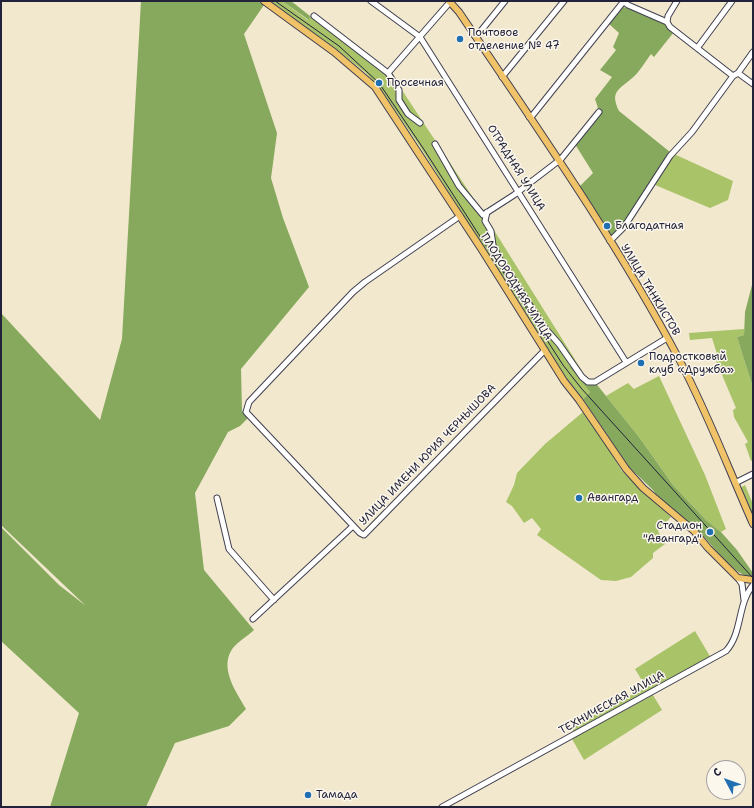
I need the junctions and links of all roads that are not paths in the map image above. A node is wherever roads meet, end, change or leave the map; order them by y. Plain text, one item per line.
1 (264, 1) edge
2 (371, 1) edge
3 (505, 1) edge
4 (564, 1) edge
5 (624, 1) edge
6 (677, 1) edge
7 (732, 1) edge
8 (450, 2) edge
9 (314, 16) dead end
10 (667, 22) junction
11 (474, 35) junction
12 (420, 37) junction
13 (698, 47) junction
14 (753, 52) edge
15 (388, 74) junction
16 (735, 75) junction
17 (502, 77) junction
18 (753, 84) edge
19 (599, 112) dead end
20 (529, 117) junction
21 (420, 123) dead end
22 (435, 144) dead end
23 (559, 161) junction
24 (518, 192) junction
25 (485, 214) junction
26 (460, 216) junction
27 (610, 241) junction
28 (668, 338) junction
29 (545, 350) junction
30 (626, 362) junction
31 (753, 474) edge
32 (735, 482) junction
33 (217, 498) dead end
34 (753, 524) edge
35 (353, 526) junction
36 (738, 578) junction
37 (753, 580) edge
38 (753, 585) edge
39 (274, 600) junction
40 (744, 605) junction
41 (253, 619) dead end
42 (442, 807) edge

1 - 26 main road, ПЛОДОРОДНАЯ УЛИЦА
2 - 12 street, ОТРАДНАЯ УЛИЦА
3 - 11 street
4 - 17 street
5 - 10 street
5 - 20 street
6 - 10 street
7 - 13 street
8 - 11 main road, УЛИЦА ТАНКИСТОВ
8 - 12 street
9 - 15 street
10 - 13 street
11 - 17 main road, УЛИЦА ТАНКИСТОВ
12 - 15 street
12 - 24 street, ОТРАДНАЯ УЛИЦА
13 - 16 street
14 - 16 street
15 - 21 street
16 - 18 street
16 - 27 street
17 - 20 main road, УЛИЦА ТАНКИСТОВ
19 - 23 street
20 - 23 main road, УЛИЦА ТАНКИСТОВ
22 - 25 street
23 - 24 street
23 - 27 main road, УЛИЦА ТАНКИСТОВ
24 - 25 street
24 - 30 street, ОТРАДНАЯ УЛИЦА
25 - 30 street
26 - 29 main road, ПЛОДОРОДНАЯ УЛИЦА
26 - 35 street
27 - 28 main road, УЛИЦА ТАНКИСТОВ
28 - 30 street
28 - 32 main road, УЛИЦА ТАНКИСТОВ
29 - 35 street, УЛИЦА ИМЕНИ ЮРИЯ ЧЕРНЫШОВА
29 - 36 main road, ПЛОДОРОДНАЯ УЛИЦА
31 - 32 street
32 - 34 main road, УЛИЦА ТАНКИСТОВ
33 - 39 street
35 - 39 street, УЛИЦА ИМЕНИ ЮРИЯ ЧЕРНЫШОВА
36 - 37 main road
36 - 40 street
38 - 40 street, ТЕХНИЧЕСКАЯ УЛИЦА
39 - 41 street, УЛИЦА ИМЕНИ ЮРИЯ ЧЕРНЫШОВА
40 - 42 street, ТЕХНИЧЕСКАЯ УЛИЦА

